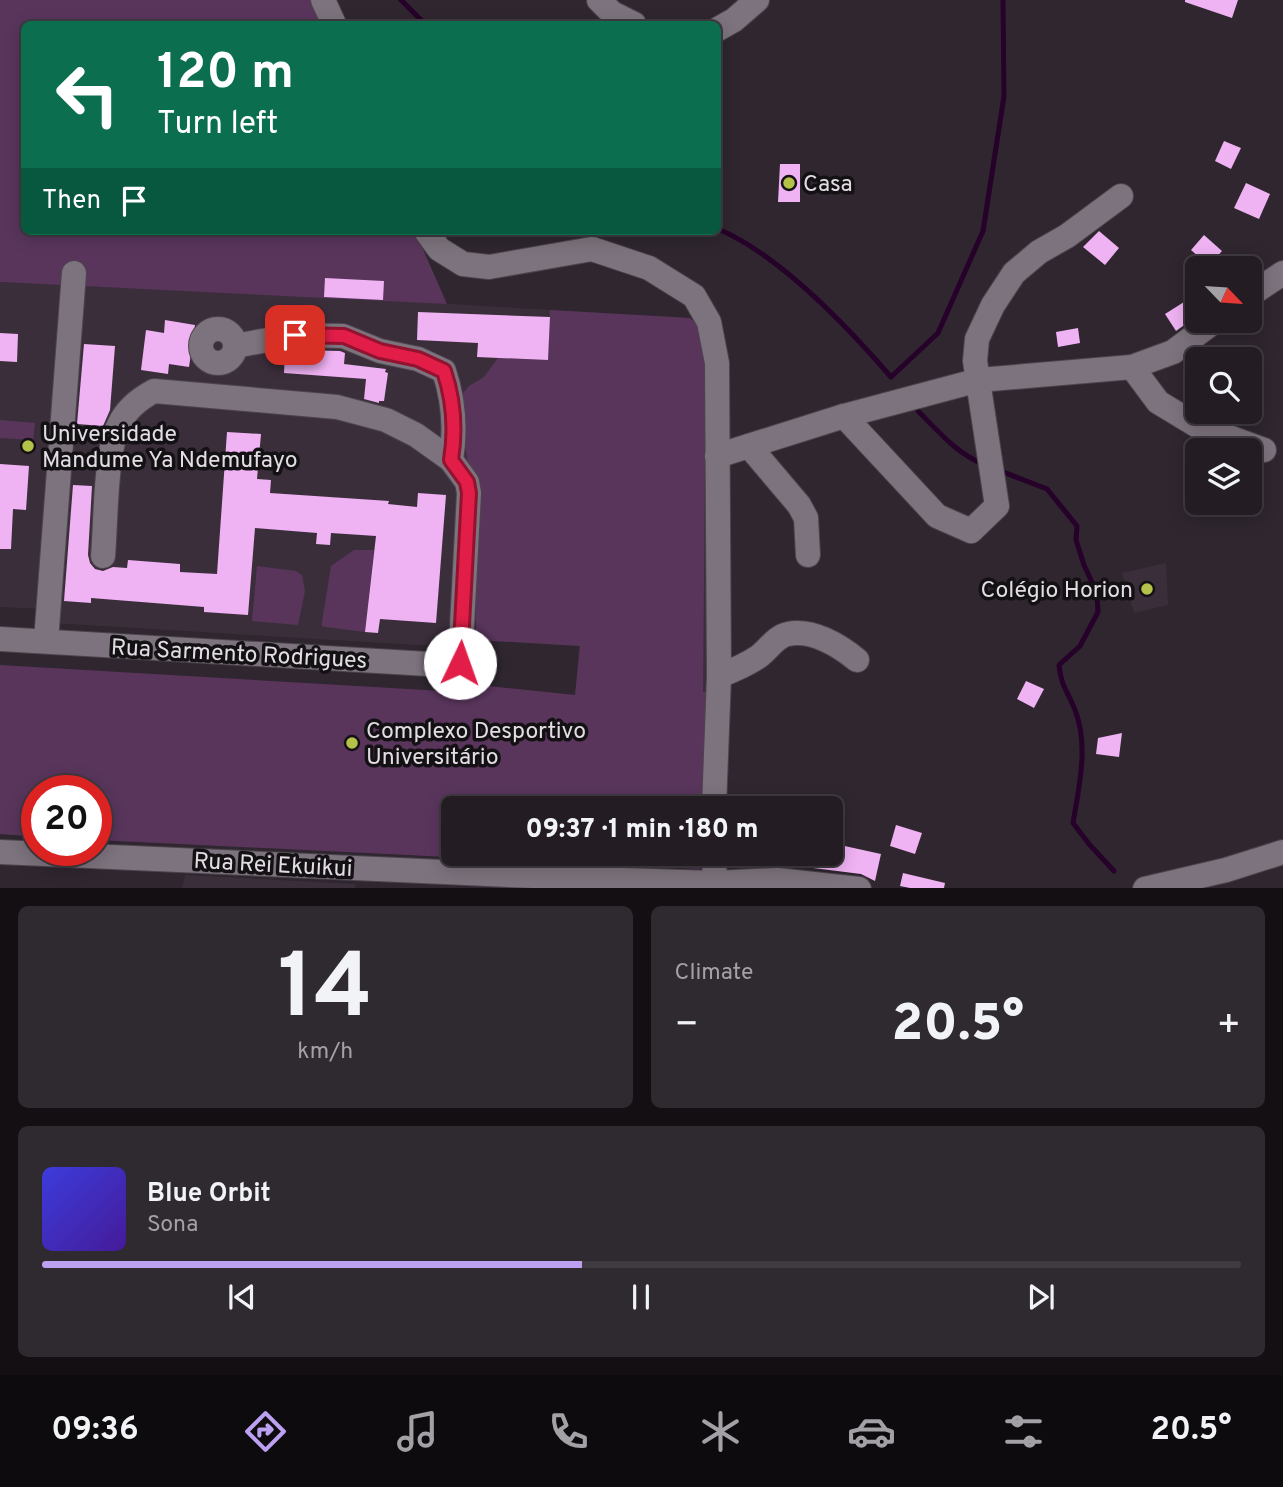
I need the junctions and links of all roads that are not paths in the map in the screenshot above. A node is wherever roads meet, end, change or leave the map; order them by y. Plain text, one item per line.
1 (323, 0) edge
2 (599, 0) edge
3 (757, 0) edge
4 (333, 21) edge
5 (628, 21) edge
6 (721, 27) edge
7 (1121, 197) dead end
8 (429, 235) edge
9 (74, 273) dead end
10 (1283, 273) edge
11 (1262, 287) edge
12 (1198, 333) edge
13 (235, 346) dead end
14 (1132, 367) junction
15 (979, 380) junction
16 (844, 416) junction
17 (749, 446) junction
18 (1264, 450) dead end
19 (717, 456) junction
20 (451, 460) junction
21 (808, 555) dead end
22 (103, 556) dead end
23 (0, 639) edge
24 (46, 641) junction
25 (857, 660) dead end
26 (719, 676) junction
27 (714, 796) edge
28 (0, 852) edge
29 (1283, 852) edge
30 (714, 866) edge
31 (468, 881) edge
32 (715, 886) edge
33 (859, 888) edge
34 (1145, 888) edge

1 - 4 street
2 - 5 street
3 - 6 street
7 - 15 street
8 - 19 street
9 - 24 street
10 - 11 street
12 - 14 street
13 - 20 street
14 - 15 street
14 - 18 street
15 - 16 street
15 - 16 street
16 - 17 street
17 - 19 street
17 - 21 street
19 - 26 street
20 - 22 street
20 - 24 street, Rua Sarmento Rodrigues
23 - 24 street, Rua Sarmento Rodrigues
25 - 26 street
26 - 27 street
28 - 31 street, Rua Rei Ekuikui
29 - 34 street
30 - 32 street
31 - 32 street, Rua Rei Ekuikui
32 - 33 street, Rua Rei Ekuikui

